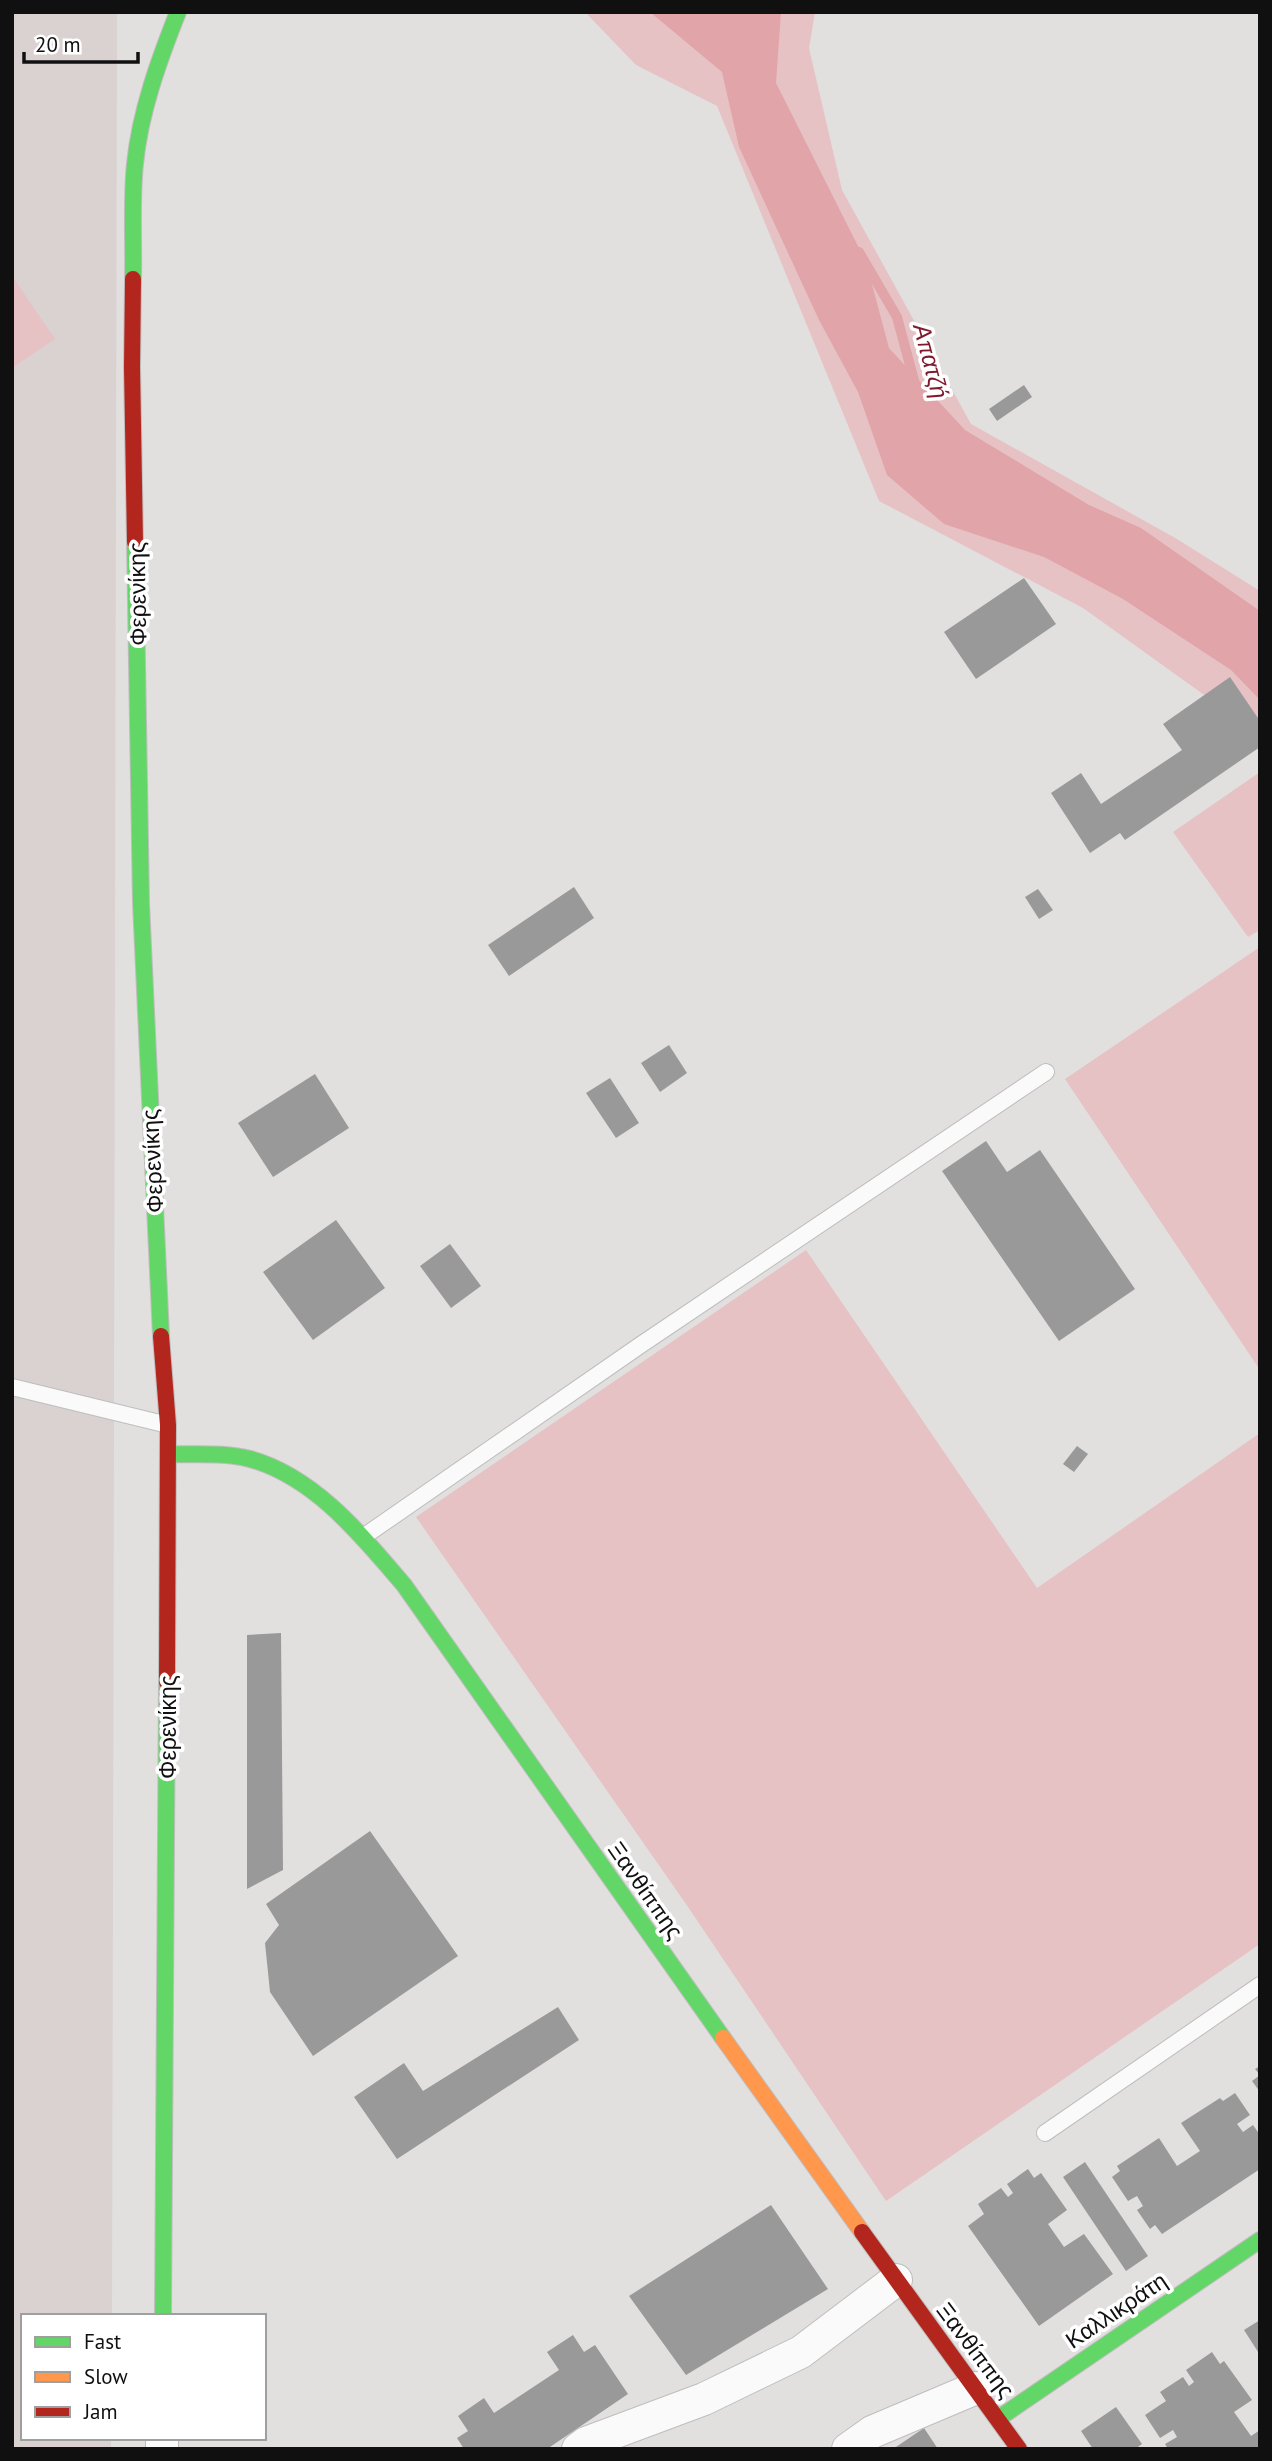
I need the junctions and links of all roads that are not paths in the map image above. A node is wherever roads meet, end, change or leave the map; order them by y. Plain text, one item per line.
1 (177, 12) edge
2 (1046, 1072) dead end
3 (12, 1387) edge
4 (168, 1425) junction
5 (169, 1454) junction
6 (363, 1537) junction
7 (1260, 1984) edge
8 (1045, 2133) dead end
9 (1260, 2240) edge
10 (896, 2280) junction
11 (163, 2314) edge
12 (976, 2388) junction
13 (999, 2418) junction
14 (578, 2449) edge
15 (848, 2449) edge
16 (1019, 2449) edge

1 - 4 street, Φερενίκης
2 - 6 lane
3 - 4 lane
4 - 5 street, Φερενίκης
5 - 6 street, Ξανθίππης
5 - 11 street, Φερενίκης
6 - 10 street, Ξανθίππης
7 - 8 lane
9 - 13 street, Καλλικράτη
10 - 12 street, Ξανθίππης
10 - 14 street
12 - 13 street, Ξανθίππης
12 - 15 street
13 - 16 street, Ξανθίππης

